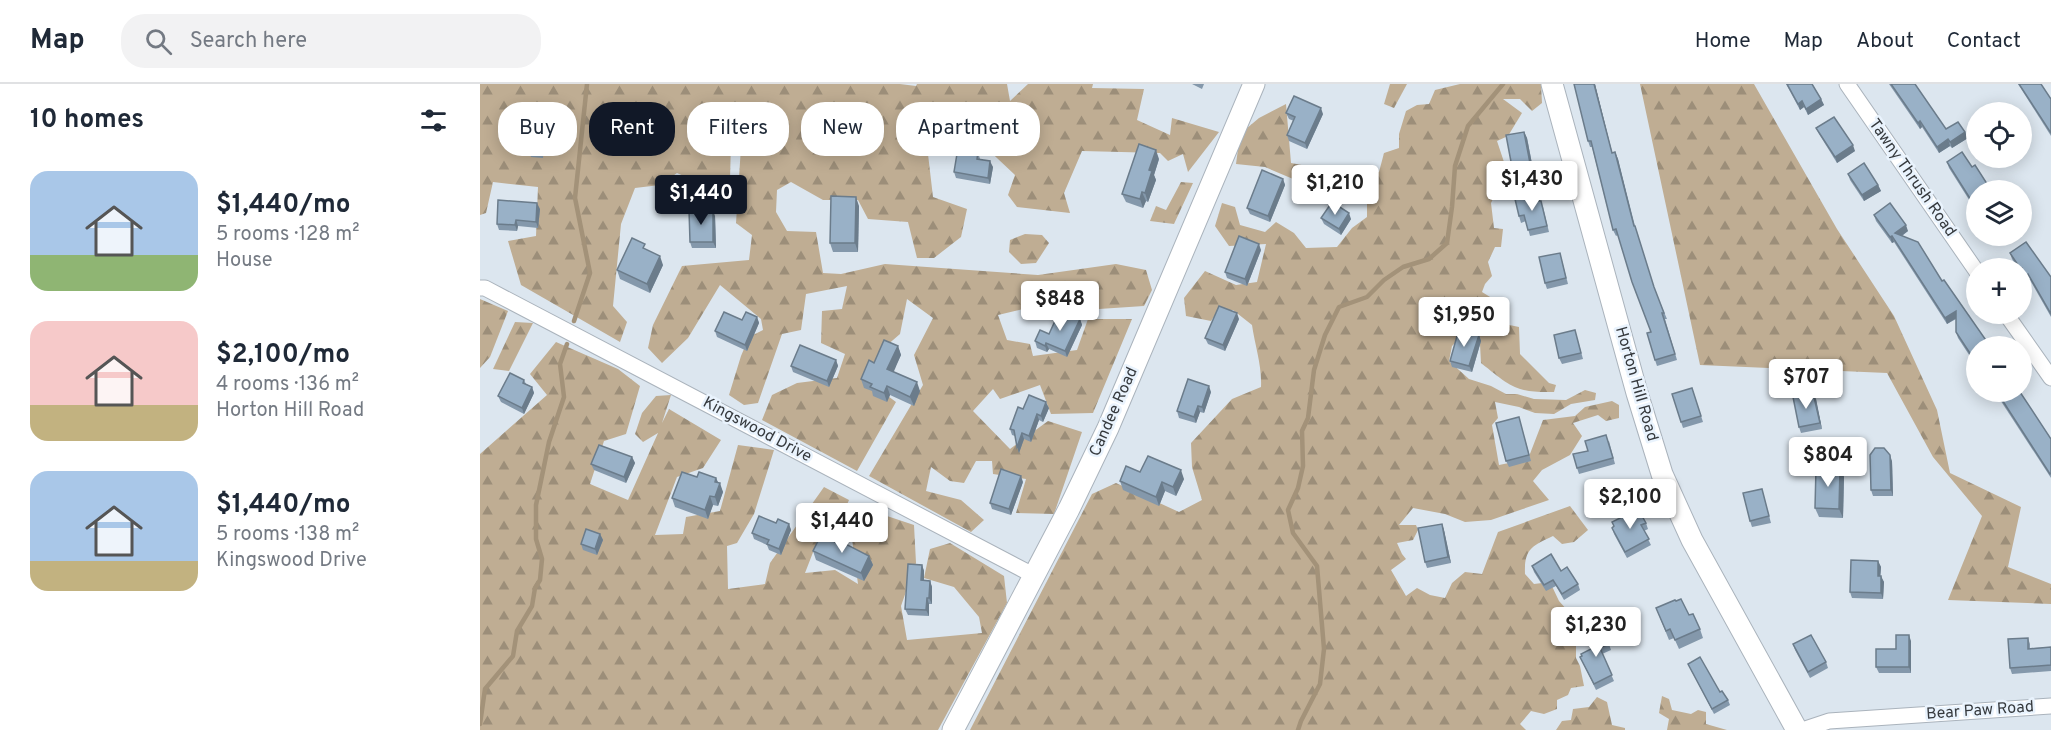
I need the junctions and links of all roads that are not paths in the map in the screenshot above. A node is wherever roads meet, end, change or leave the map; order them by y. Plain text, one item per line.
1 (1254, 84) edge
2 (1552, 84) edge
3 (1847, 84) edge
4 (1967, 258) edge
5 (480, 288) edge
6 (2013, 324) edge
7 (2051, 378) edge
8 (1033, 575) junction
9 (2051, 706) edge
10 (953, 730) edge
11 (1800, 730) edge

1 - 8 street, Candee Road
2 - 11 street, Horton Hill Road
3 - 4 street, Tawny Thrush Road
5 - 8 street, Kingswood Drive
6 - 7 street
8 - 10 street, Candee Road
9 - 11 street, Bear Paw Road

